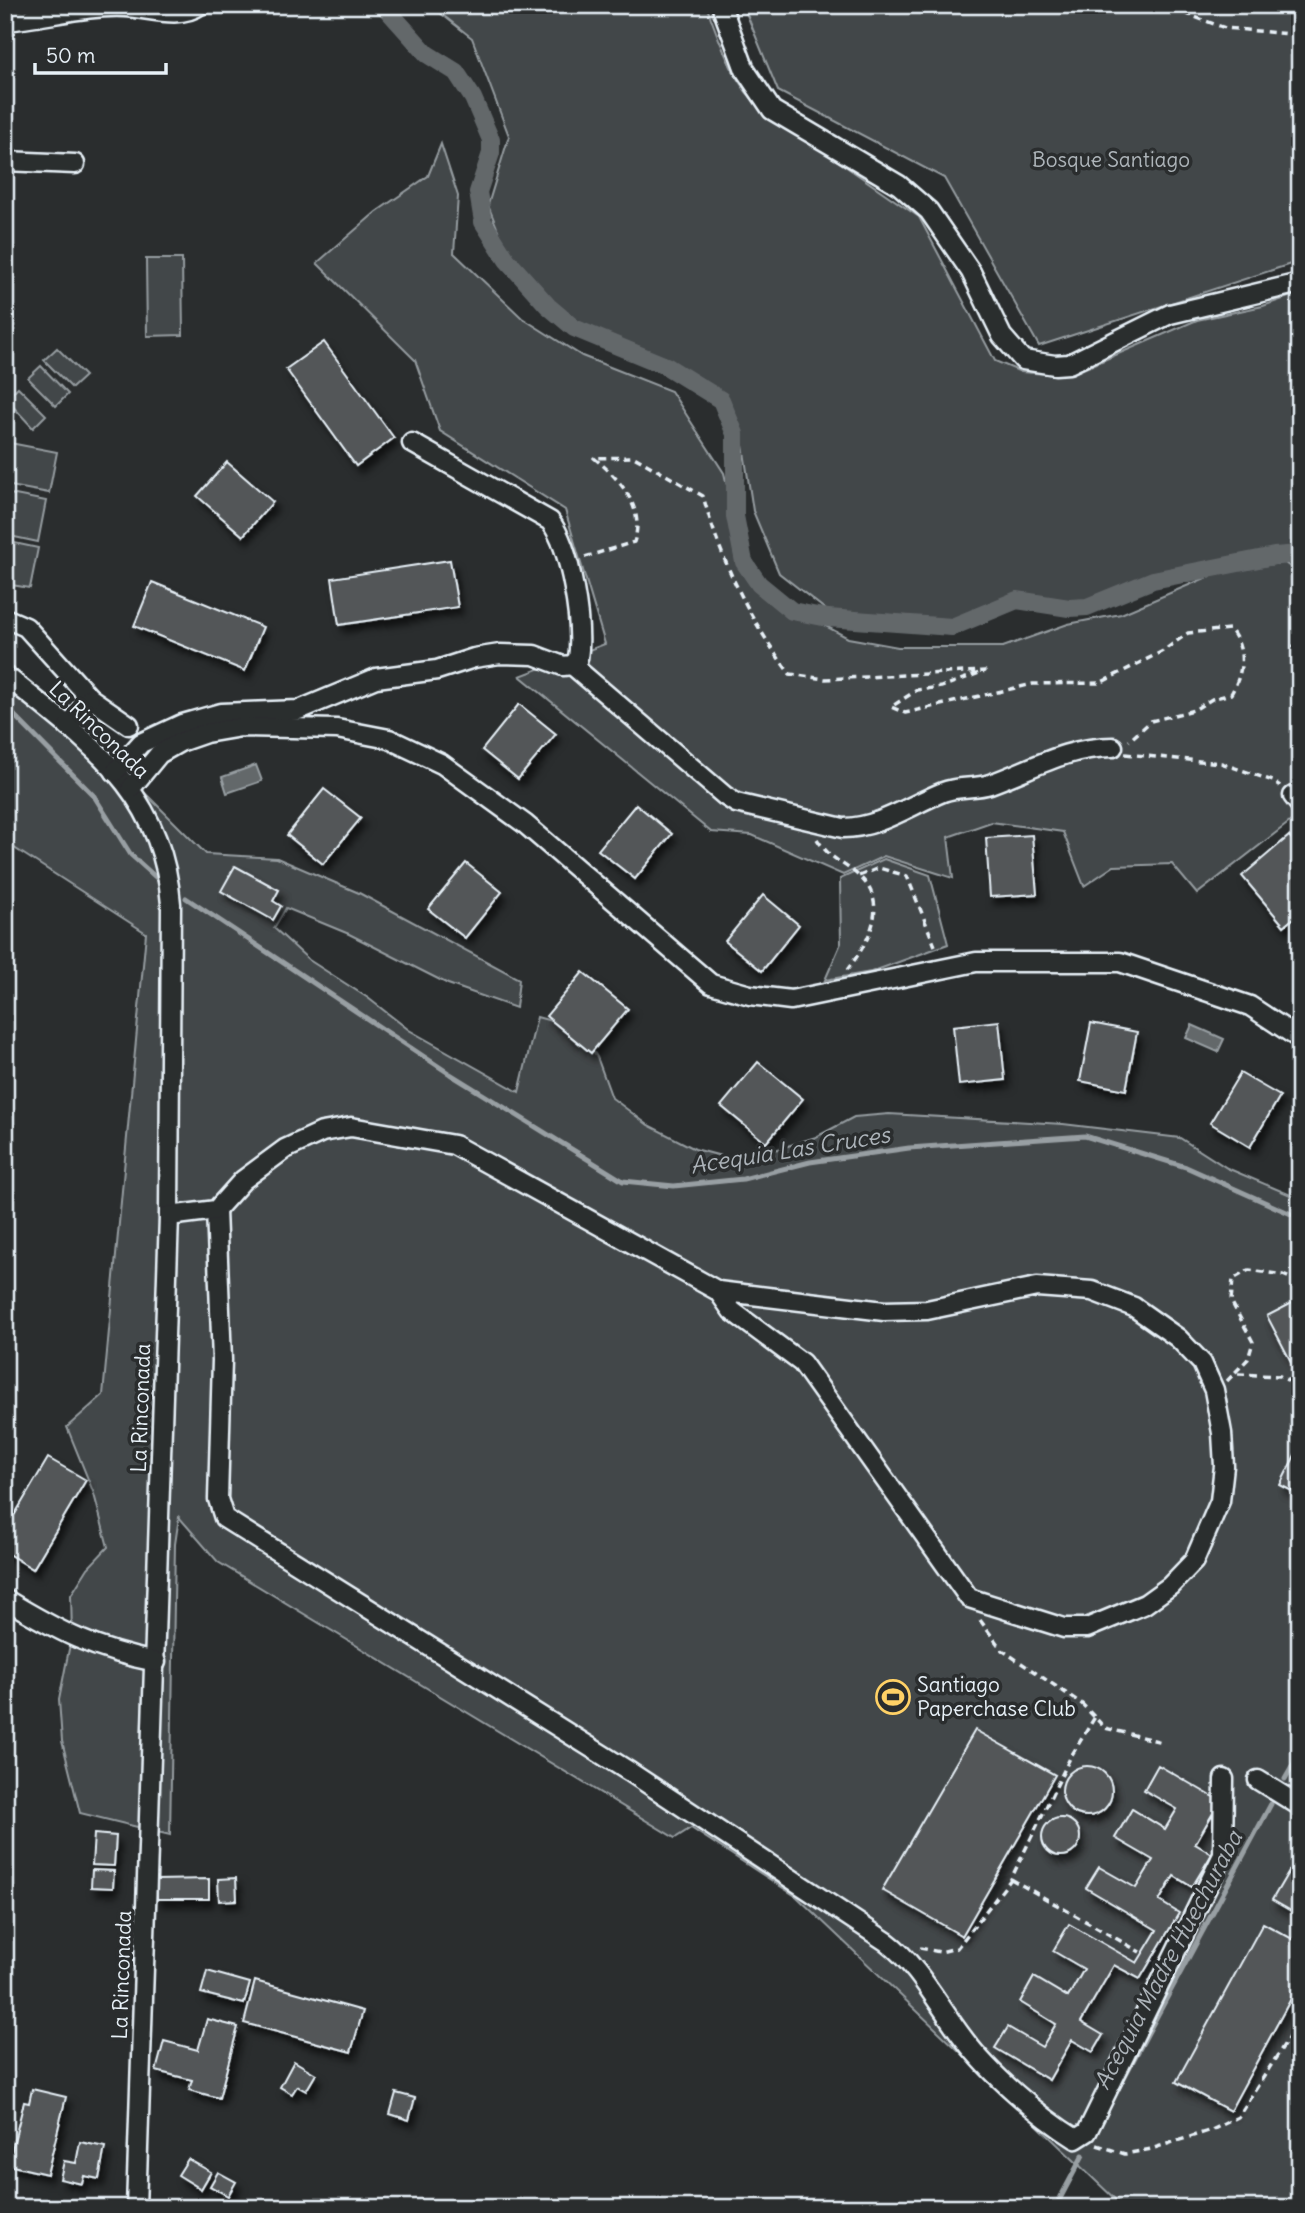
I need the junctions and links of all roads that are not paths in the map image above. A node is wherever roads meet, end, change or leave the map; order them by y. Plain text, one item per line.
1 (200, 5) edge
2 (721, 5) edge
3 (5, 21) edge
4 (5, 161) edge
5 (75, 164) dead end
6 (1300, 283) edge
7 (412, 443) dead end
8 (5, 618) edge
9 (572, 665) junction
10 (5, 675) edge
11 (90, 698) junction
12 (129, 725) dead end
13 (68, 727) junction
14 (1113, 747) road end
15 (115, 772) junction
16 (131, 788) junction
17 (1300, 1039) edge
18 (216, 1210) junction
19 (169, 1216) junction
20 (718, 1291) junction
21 (5, 1599) edge
22 (156, 1662) junction
23 (1224, 1779) dead end
24 (1258, 1780) dead end
25 (1300, 1805) edge
26 (136, 2208) edge

1 - 3 street
2 - 6 street
4 - 5 street
7 - 9 street
8 - 11 street
9 - 14 street
9 - 15 street
10 - 13 street, La Rinconada
11 - 12 street
11 - 13 street
13 - 15 street, La Rinconada
15 - 16 street, La Rinconada
16 - 17 street
16 - 19 street, La Rinconada
18 - 19 street
18 - 20 street
18 - 23 street
19 - 22 street, La Rinconada
20 - 20 street
21 - 22 street
22 - 26 street, La Rinconada
24 - 25 street

